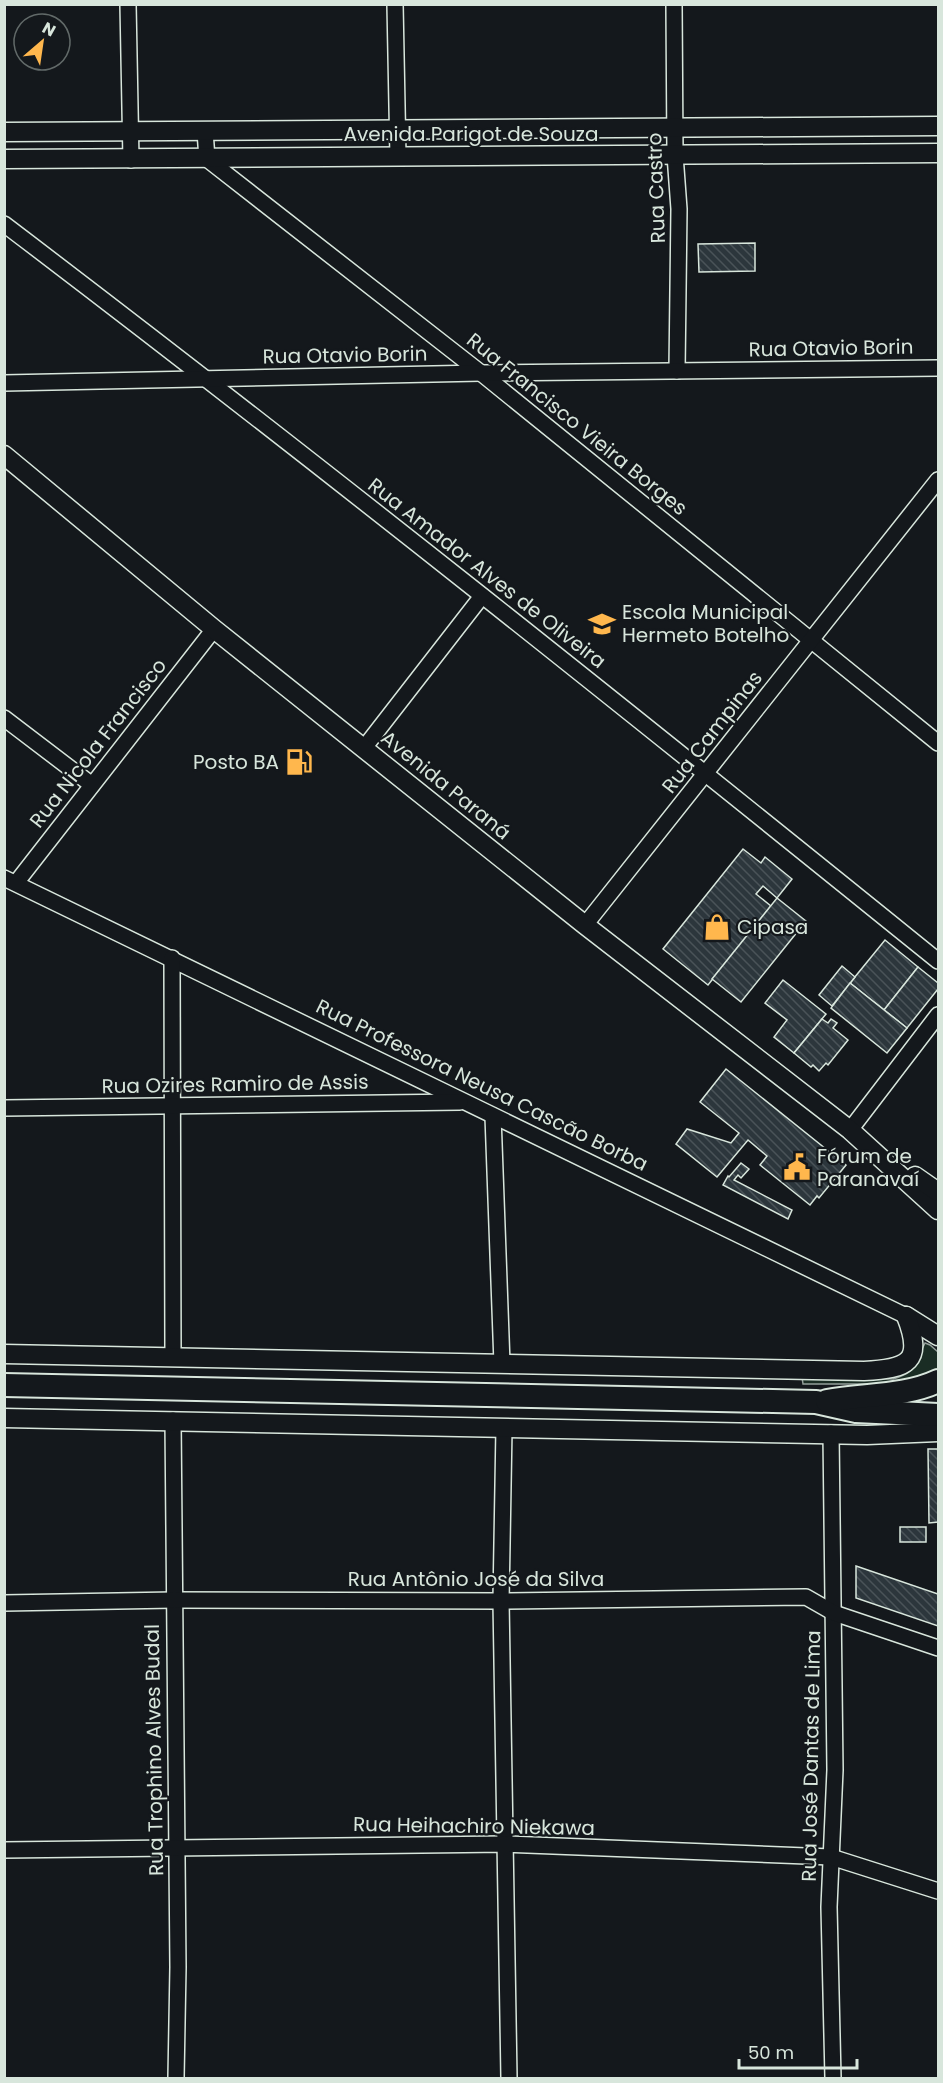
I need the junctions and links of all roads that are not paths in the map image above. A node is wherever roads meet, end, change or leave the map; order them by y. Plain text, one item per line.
1 (128, 4) edge
2 (395, 4) edge
3 (674, 4) edge
4 (939, 126) edge
5 (675, 128) junction
6 (397, 130) junction
7 (4, 132) edge
8 (130, 132) junction
9 (206, 132) junction
10 (939, 153) edge
11 (675, 155) junction
12 (398, 157) junction
13 (4, 159) edge
14 (207, 159) junction
15 (131, 160) junction
16 (4, 224) edge
17 (939, 368) edge
18 (677, 371) junction
19 (481, 373) junction
20 (207, 379) junction
21 (4, 382) edge
22 (4, 455) edge
23 (939, 480) edge
24 (482, 596) junction
25 (214, 629) junction
26 (810, 639) junction
27 (4, 718) edge
28 (939, 743) edge
29 (364, 748) junction
30 (706, 773) junction
31 (92, 785) junction
32 (10, 881) edge
33 (585, 925) junction
34 (172, 958) junction
35 (939, 961) edge
36 (939, 1014) edge
37 (466, 1102) junction
38 (172, 1106) junction
39 (4, 1108) edge
40 (493, 1116) junction
41 (850, 1130) junction
42 (866, 1143) junction
43 (939, 1192) edge
44 (939, 1210) edge
45 (906, 1316) junction
46 (939, 1336) edge
47 (4, 1354) edge
48 (173, 1357) junction
49 (502, 1364) junction
50 (939, 1381) edge
51 (4, 1385) edge
52 (816, 1402) junction
53 (939, 1415) edge
54 (4, 1418) edge
55 (173, 1420) junction
56 (504, 1428) junction
57 (939, 1432) edge
58 (831, 1433) junction
59 (174, 1600) junction
60 (501, 1601) junction
61 (4, 1603) edge
62 (834, 1613) junction
63 (939, 1648) edge
64 (505, 1844) junction
65 (177, 1847) junction
66 (4, 1850) edge
67 (831, 1857) junction
68 (939, 1891) edge
69 (176, 2079) edge
70 (509, 2079) edge
71 (833, 2079) edge

1 - 8 street
2 - 6 street
3 - 5 street, Rua Castro
4 - 5 street, Avenida Parigot de Souza
5 - 6 street, Avenida Parigot de Souza
5 - 11 street, Rua Castro
6 - 9 street, Avenida Parigot de Souza
6 - 12 street
7 - 8 street, Avenida Parigot de Souza
8 - 9 street, Avenida Parigot de Souza
8 - 15 street
9 - 14 street
10 - 11 street, Avenida Parigot de Souza
11 - 12 street, Avenida Parigot de Souza
11 - 18 street, Rua Castro
12 - 14 street, Avenida Parigot de Souza
13 - 15 street, Avenida Parigot de Souza
14 - 15 street, Avenida Parigot de Souza
14 - 19 street, Rua Francisco Vieira Borges
16 - 20 street, Rua Amador Alves de Oliveira
17 - 18 street, Rua Otavio Borin
18 - 19 street, Rua Otavio Borin
19 - 20 street, Rua Otavio Borin
19 - 26 street, Rua Francisco Vieira Borges
20 - 21 street, Rua Otavio Borin
20 - 24 street, Rua Amador Alves de Oliveira
22 - 25 street, Avenida Paraná
23 - 26 street, Rua Campinas
24 - 29 street
24 - 30 street, Rua Amador Alves de Oliveira
25 - 29 street, Avenida Paraná
25 - 31 street, Rua Nicola Francisco
26 - 28 street, Rua Francisco Vieira Borges
26 - 30 street, Rua Campinas
27 - 31 street
29 - 33 street, Avenida Paraná
30 - 33 street, Rua Campinas
30 - 35 street, Rua Amador Alves de Oliveira
31 - 32 street, Rua Nicola Francisco
32 - 34 street, Rua Professora Neusa Cascão Borba
33 - 41 street, Avenida Paraná
34 - 37 street, Rua Professora Neusa Cascão Borba
34 - 38 street
36 - 41 street
37 - 38 street, Rua Ozires Ramiro de Assis
37 - 40 street, Rua Professora Neusa Cascão Borba
38 - 39 street, Rua Ozires Ramiro de Assis
38 - 48 street
40 - 45 street, Rua Professora Neusa Cascão Borba
40 - 49 street
41 - 42 street, Avenida Paraná
42 - 43 street, Avenida Paraná
42 - 44 street, Avenida Paraná
45 - 46 street, Rua Professora Neusa Cascão Borba
45 - 49 street
47 - 48 street
48 - 49 street
50 - 52 main road
51 - 52 main road
52 - 53 main road
54 - 55 street
55 - 56 street
55 - 59 street, Rua Trophino Alves Budal
56 - 58 street
56 - 60 street
57 - 58 street
58 - 62 street, Rua José Dantas de Lima
59 - 60 street, Rua Antônio José da Silva
59 - 61 street, Rua Antônio José da Silva
59 - 65 street, Rua Trophino Alves Budal
60 - 62 street, Rua Antônio José da Silva
60 - 64 street
62 - 63 street, Rua Antônio José da Silva
62 - 67 street, Rua José Dantas de Lima
64 - 65 street, Rua Heihachiro Niekawa
64 - 67 street, Rua Heihachiro Niekawa
64 - 70 street
65 - 66 street, Rua Heihachiro Niekawa
65 - 69 street, Rua Trophino Alves Budal
67 - 68 street, Rua Heihachiro Niekawa
67 - 71 street, Rua José Dantas de Lima

